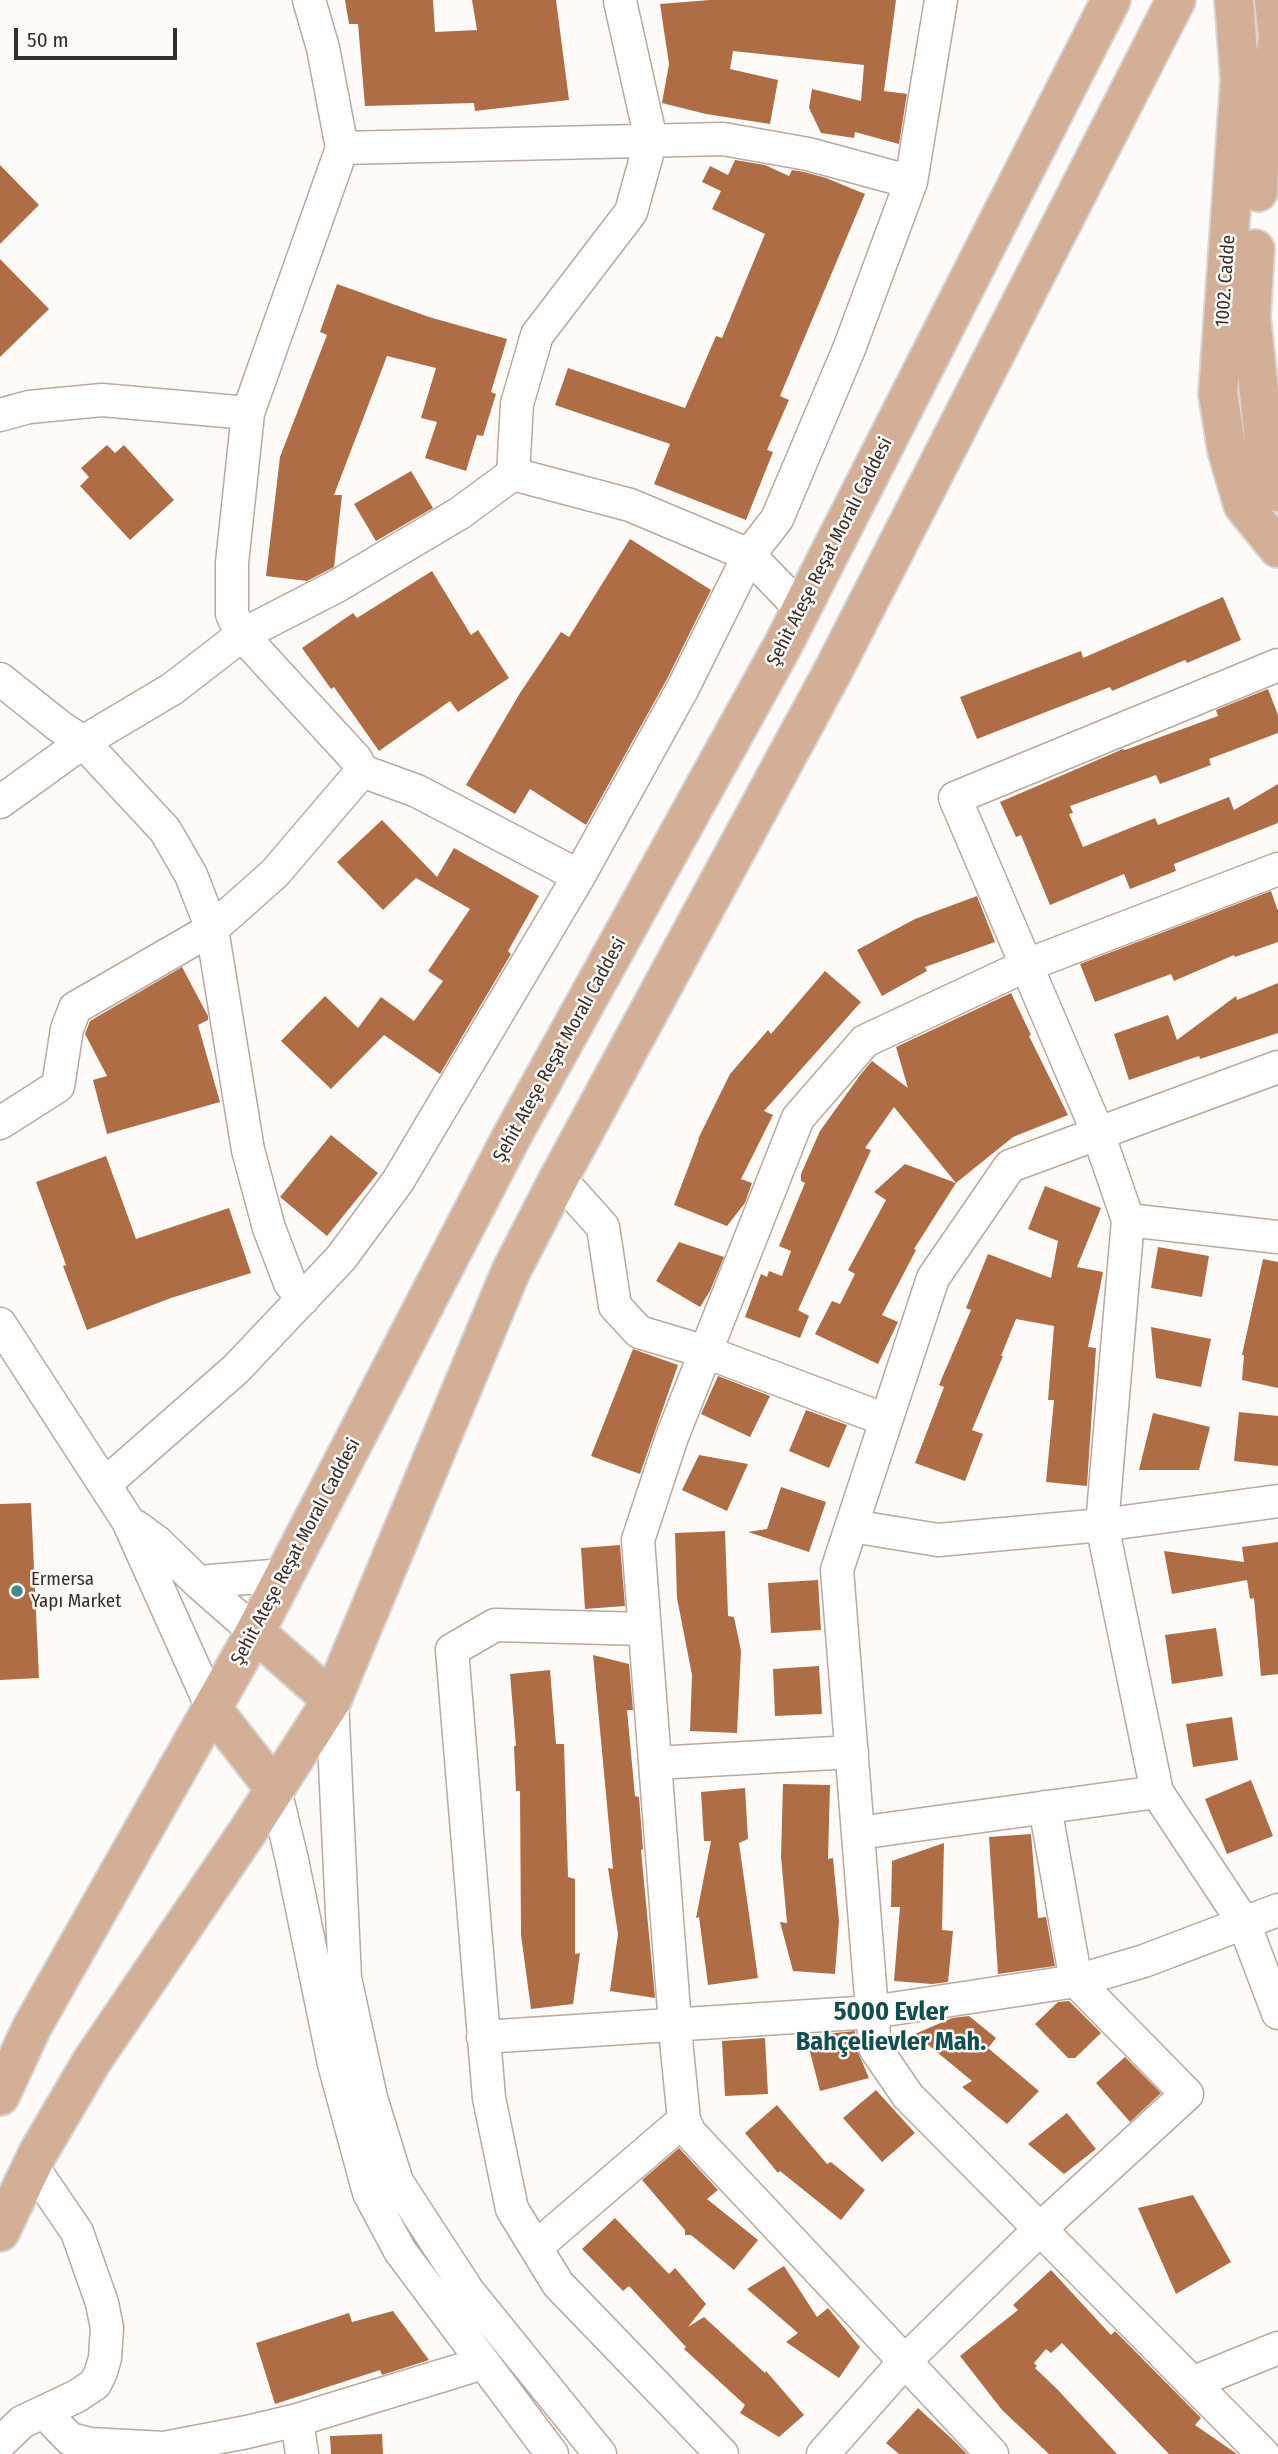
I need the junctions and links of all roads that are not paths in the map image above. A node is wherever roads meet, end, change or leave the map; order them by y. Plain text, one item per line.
1 (309, 0) edge
2 (619, 0) edge
3 (625, 0) edge
4 (941, 0) edge
5 (1111, 0) edge
6 (1176, 0) edge
7 (1234, 0) edge
8 (1274, 0) edge
9 (651, 140) junction
10 (342, 148) junction
11 (911, 182) junction
12 (1253, 268) edge
13 (248, 413) junction
14 (0, 415) edge
15 (513, 474) junction
16 (1278, 492) edge
17 (1278, 548) edge
18 (749, 555) junction
19 (801, 609) junction
20 (242, 635) junction
21 (1278, 665) edge
22 (0, 679) edge
23 (83, 741) junction
24 (362, 771) junction
25 (0, 803) edge
26 (1278, 869) edge
27 (579, 876) junction
28 (212, 929) junction
29 (1027, 965) junction
30 (1278, 1067) edge
31 (0, 1123) edge
32 (1098, 1133) junction
33 (559, 1178) junction
34 (1128, 1220) junction
35 (1278, 1237) edge
36 (303, 1299) junction
37 (0, 1324) edge
38 (706, 1352) junction
39 (886, 1420) junction
40 (105, 1484) junction
41 (1278, 1501) edge
42 (128, 1521) junction
43 (1102, 1525) junction
44 (852, 1526) junction
45 (284, 1575) junction
46 (198, 1582) junction
47 (644, 1629) junction
48 (255, 1632) junction
49 (332, 1700) junction
50 (213, 1710) junction
51 (852, 1752) junction
52 (655, 1763) junction
53 (275, 1789) junction
54 (1157, 1792) junction
55 (1045, 1807) junction
56 (858, 1833) junction
57 (1278, 1910) edge
58 (1244, 1923) junction
59 (1076, 1981) junction
60 (872, 2012) junction
61 (1278, 2013) edge
62 (675, 2024) junction
63 (484, 2037) junction
64 (0, 2096) edge
65 (684, 2120) junction
66 (32, 2166) junction
67 (1040, 2229) junction
68 (0, 2232) edge
69 (536, 2247) junction
70 (1278, 2348) edge
71 (905, 2361) junction
72 (483, 2364) junction
73 (1192, 2383) junction
74 (44, 2412) junction
75 (298, 2420) junction
76 (0, 2443) edge
77 (302, 2454) edge
78 (552, 2454) edge
79 (600, 2454) edge
80 (722, 2454) edge
81 (823, 2454) edge
82 (992, 2454) edge
83 (1263, 2454) edge

1 - 10 street
2 - 3 street
2 - 9 street
4 - 11 street
5 - 19 main road, Şehit Ateşe Reşat Moralı Caddesi
6 - 33 main road
7 - 12 main road, 1002. Cadde
8 - 12 main road, 1002. Cadde
9 - 10 street
9 - 11 street
9 - 15 street
10 - 13 street
11 - 18 street
12 - 16 main road, 1002. Cadde
12 - 17 main road, 1002. Cadde
13 - 14 street
13 - 20 street
15 - 18 street
15 - 20 street
18 - 19 street
18 - 27 street
19 - 45 main road, Şehit Ateşe Reşat Moralı Caddesi
20 - 23 street
20 - 24 street
21 - 29 street
22 - 23 street
23 - 25 street
23 - 28 street
24 - 27 street
24 - 28 street
26 - 29 street
27 - 36 street
28 - 31 street
28 - 36 street
29 - 32 street
29 - 38 street
30 - 32 street
32 - 34 street
32 - 39 street
33 - 38 street
33 - 49 main road
34 - 35 street
34 - 43 street
36 - 40 street
37 - 40 street
38 - 39 street
38 - 47 street
39 - 44 street
40 - 42 street
41 - 43 street
42 - 46 street
42 - 50 street
43 - 44 street
43 - 54 street
44 - 51 street
45 - 46 street
45 - 48 main road, Şehit Ateşe Reşat Moralı Caddesi
46 - 48 street
47 - 52 street
47 - 63 street
48 - 49 main road
48 - 50 main road, Şehit Ateşe Reşat Moralı Caddesi
49 - 53 main road
49 - 79 street
50 - 53 main road
50 - 64 main road, Şehit Ateşe Reşat Moralı Caddesi
51 - 52 street
51 - 56 street
52 - 62 street
53 - 66 main road
53 - 72 street
54 - 55 street
54 - 58 street
55 - 56 street
55 - 59 street
56 - 60 street
57 - 58 street
58 - 59 street
58 - 61 street
59 - 60 street
59 - 67 street
60 - 62 street
60 - 67 street
62 - 63 street
62 - 65 street
63 - 69 street
65 - 69 street
65 - 71 street
66 - 68 main road
66 - 74 street
67 - 71 street
67 - 73 street
69 - 80 street
70 - 73 street
71 - 81 street
71 - 82 street
72 - 75 street
72 - 78 street
73 - 83 street
74 - 75 street
74 - 76 street
75 - 77 street

